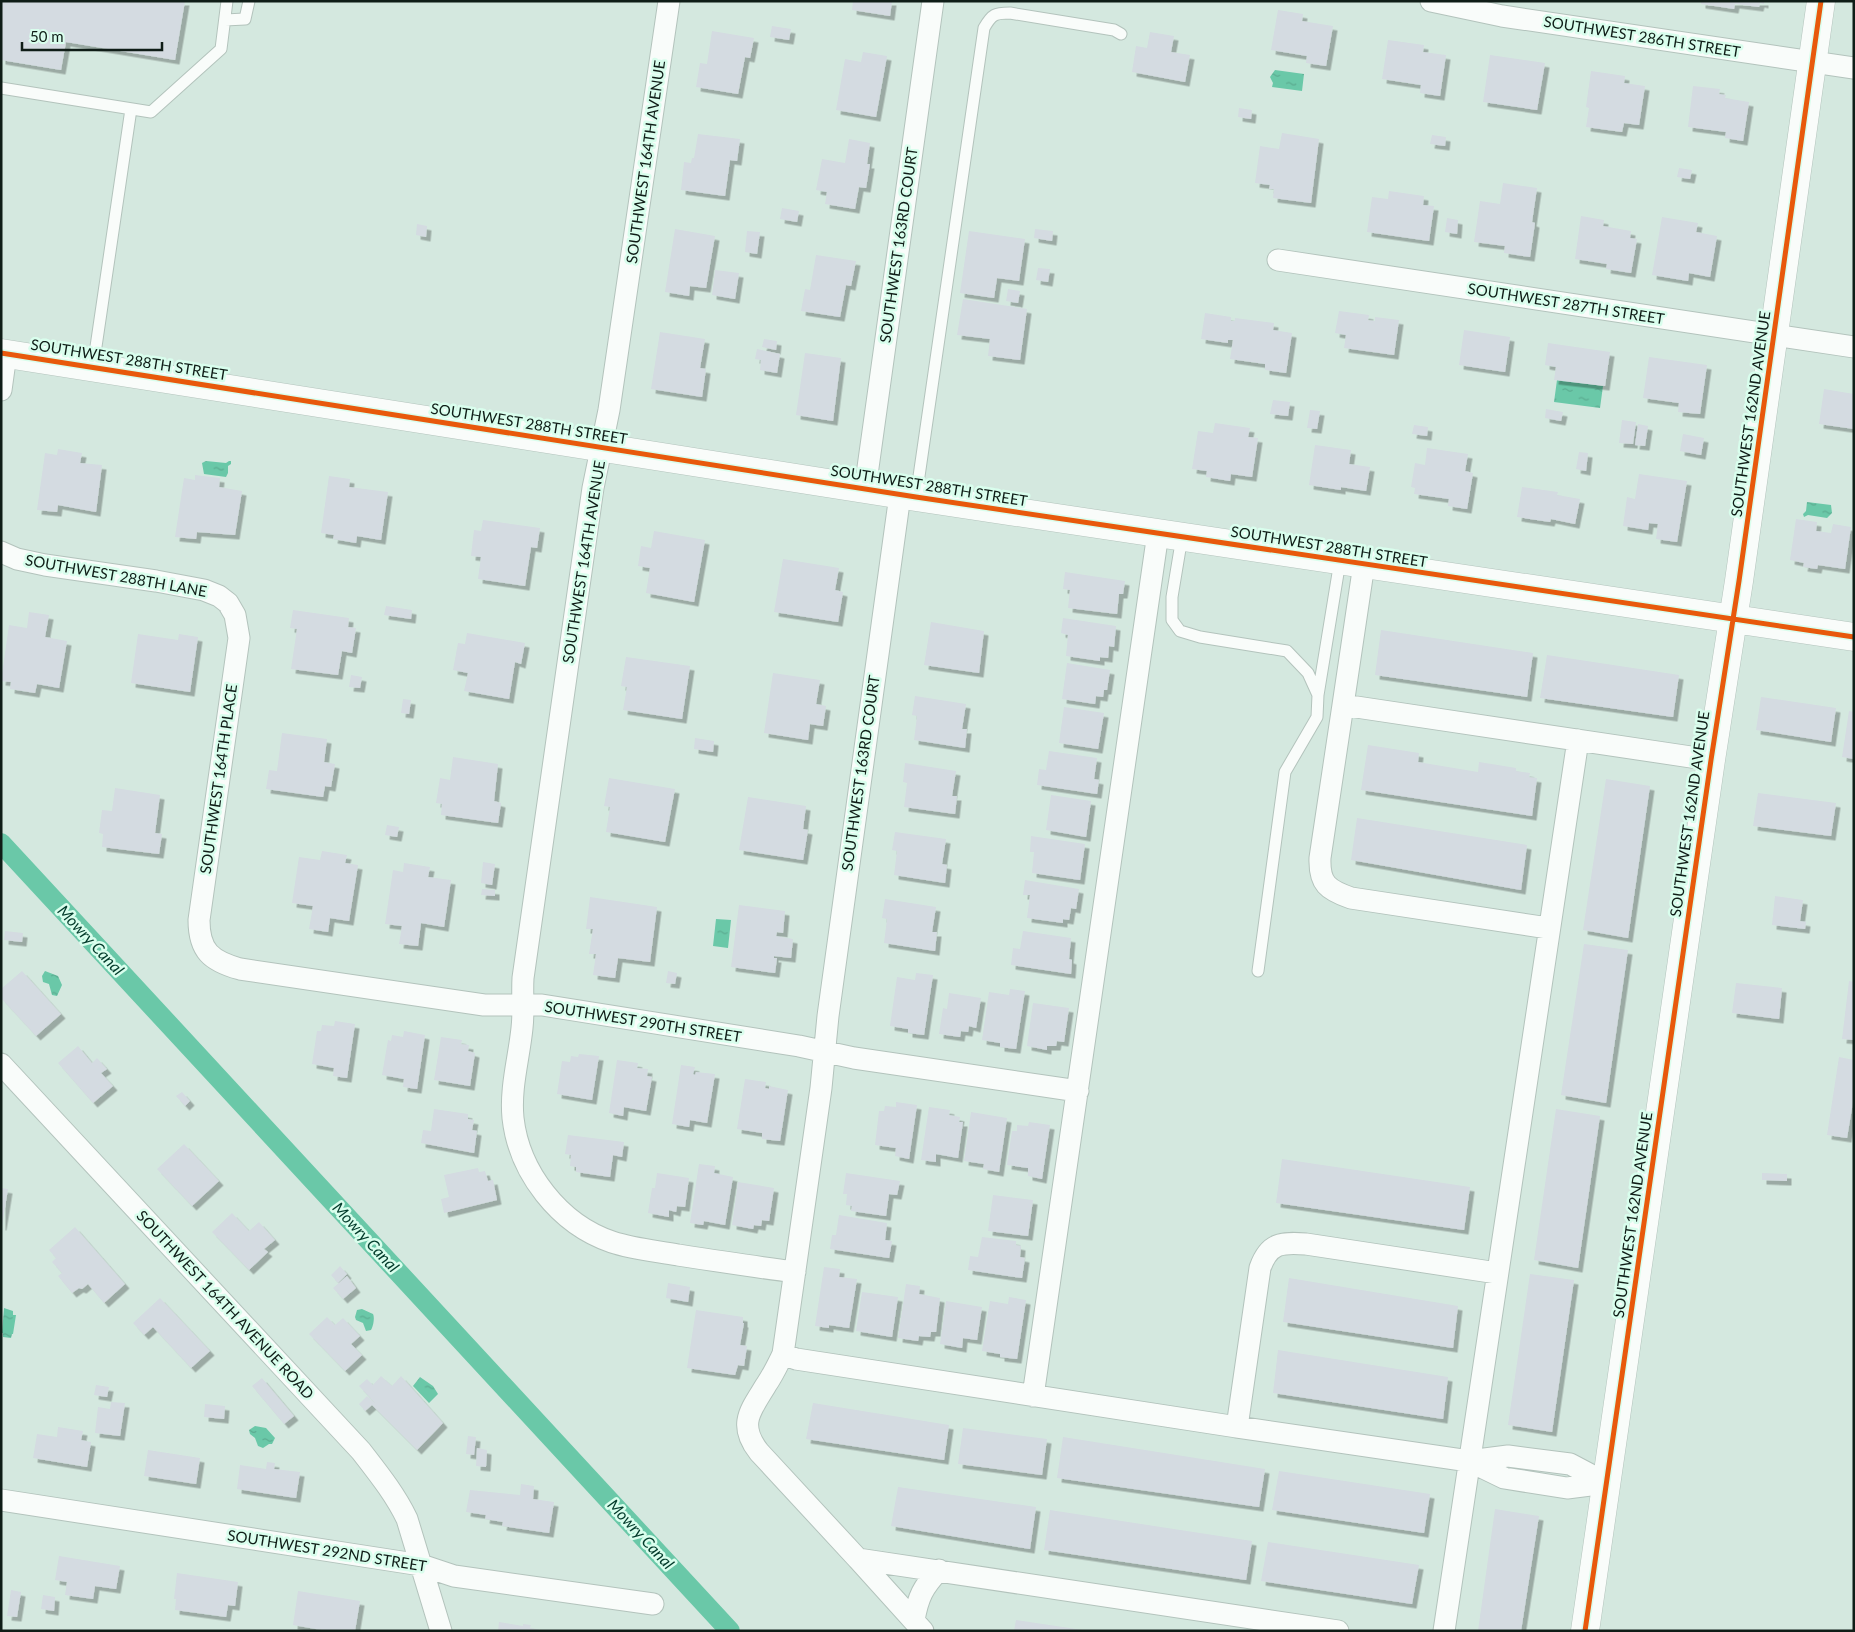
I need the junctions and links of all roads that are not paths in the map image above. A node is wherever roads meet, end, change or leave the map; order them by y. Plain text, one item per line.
1 (227, 1) edge
2 (249, 1) edge
3 (669, 1) edge
4 (934, 1) edge
5 (1430, 1) edge
6 (1820, 1) edge
7 (225, 20) junction
8 (1121, 34) dead end
9 (1812, 62) junction
10 (1854, 68) edge
11 (1, 88) edge
12 (131, 109) junction
13 (1278, 260) dead end
14 (1775, 335) junction
15 (1854, 347) edge
16 (4, 354) edge
17 (93, 367) junction
18 (1, 390) edge
19 (602, 448) junction
20 (865, 489) junction
21 (908, 496) junction
22 (1170, 535) junction
23 (1, 552) edge
24 (1352, 563) junction
25 (228, 603) joint
26 (1733, 620) junction
27 (1854, 638) edge
28 (1318, 695) junction
29 (1343, 705) junction
30 (1578, 740) junction
31 (1710, 760) junction
32 (1548, 928) junction
33 (209, 954) joint
34 (1258, 971) dead end
35 (522, 1006) junction
36 (824, 1052) junction
37 (1, 1064) edge
38 (1078, 1091) junction
39 (795, 1272) junction
40 (1497, 1273) junction
41 (783, 1354) junction
42 (1032, 1396) junction
43 (1238, 1427) junction
44 (1468, 1462) junction
45 (1606, 1483) junction
46 (1, 1500) edge
47 (858, 1559) junction
48 (421, 1565) junction
49 (939, 1570) junction
50 (652, 1604) dead end
51 (919, 1626) edge
52 (441, 1631) edge
53 (1338, 1631) edge
54 (1444, 1631) edge
55 (1585, 1631) edge

1 - 7 lane
2 - 7 lane
3 - 19 street, SOUTHWEST 164TH AVENUE
4 - 20 street, SOUTHWEST 163RD COURT
5 - 9 street, SOUTHWEST 286TH STREET
6 - 9 street, SOUTHWEST 162ND AVENUE
7 - 12 lane
8 - 21 lane
9 - 10 street, SOUTHWEST 286TH STREET
9 - 14 street, SOUTHWEST 162ND AVENUE
11 - 12 lane
12 - 17 lane
13 - 14 street, SOUTHWEST 287TH STREET
14 - 15 street, SOUTHWEST 287TH STREET
14 - 26 street, SOUTHWEST 162ND AVENUE
16 - 17 street, SOUTHWEST 288TH STREET
16 - 18 street
17 - 19 street, SOUTHWEST 288TH STREET
19 - 20 street, SOUTHWEST 288TH STREET
19 - 35 street, SOUTHWEST 164TH AVENUE
20 - 21 street, SOUTHWEST 288TH STREET
21 - 22 street, SOUTHWEST 288TH STREET
21 - 36 street, SOUTHWEST 163RD COURT
22 - 24 street, SOUTHWEST 288TH STREET
22 - 28 lane
22 - 38 street
23 - 25 street, SOUTHWEST 288TH LANE
24 - 26 street, SOUTHWEST 288TH STREET
24 - 28 lane
24 - 29 street
25 - 33 street, SOUTHWEST 164TH PLACE
26 - 27 street, SOUTHWEST 288TH STREET
26 - 31 street, SOUTHWEST 162ND AVENUE
28 - 34 lane
29 - 30 street
29 - 32 street
30 - 31 street
30 - 32 street
31 - 45 street, SOUTHWEST 162ND AVENUE
32 - 40 street
33 - 35 street, SOUTHWEST 290TH STREET
35 - 36 street, SOUTHWEST 290TH STREET
35 - 39 street, SOUTHWEST 164TH AVENUE
36 - 38 street, SOUTHWEST 290TH STREET
36 - 39 street, SOUTHWEST 163RD COURT
37 - 48 street, SOUTHWEST 164TH AVENUE ROAD
38 - 42 street
39 - 41 street, SOUTHWEST 163RD COURT
40 - 43 street
40 - 44 street
41 - 42 street
41 - 47 street, SOUTHWEST 163RD COURT
42 - 43 street
43 - 44 street
44 - 45 street
44 - 54 street
45 - 55 street, SOUTHWEST 162ND AVENUE
46 - 48 street, SOUTHWEST 292ND STREET
47 - 49 street
47 - 51 street, SOUTHWEST 163RD COURT
48 - 50 street, SOUTHWEST 292ND STREET
48 - 52 street
49 - 51 street
49 - 53 street

